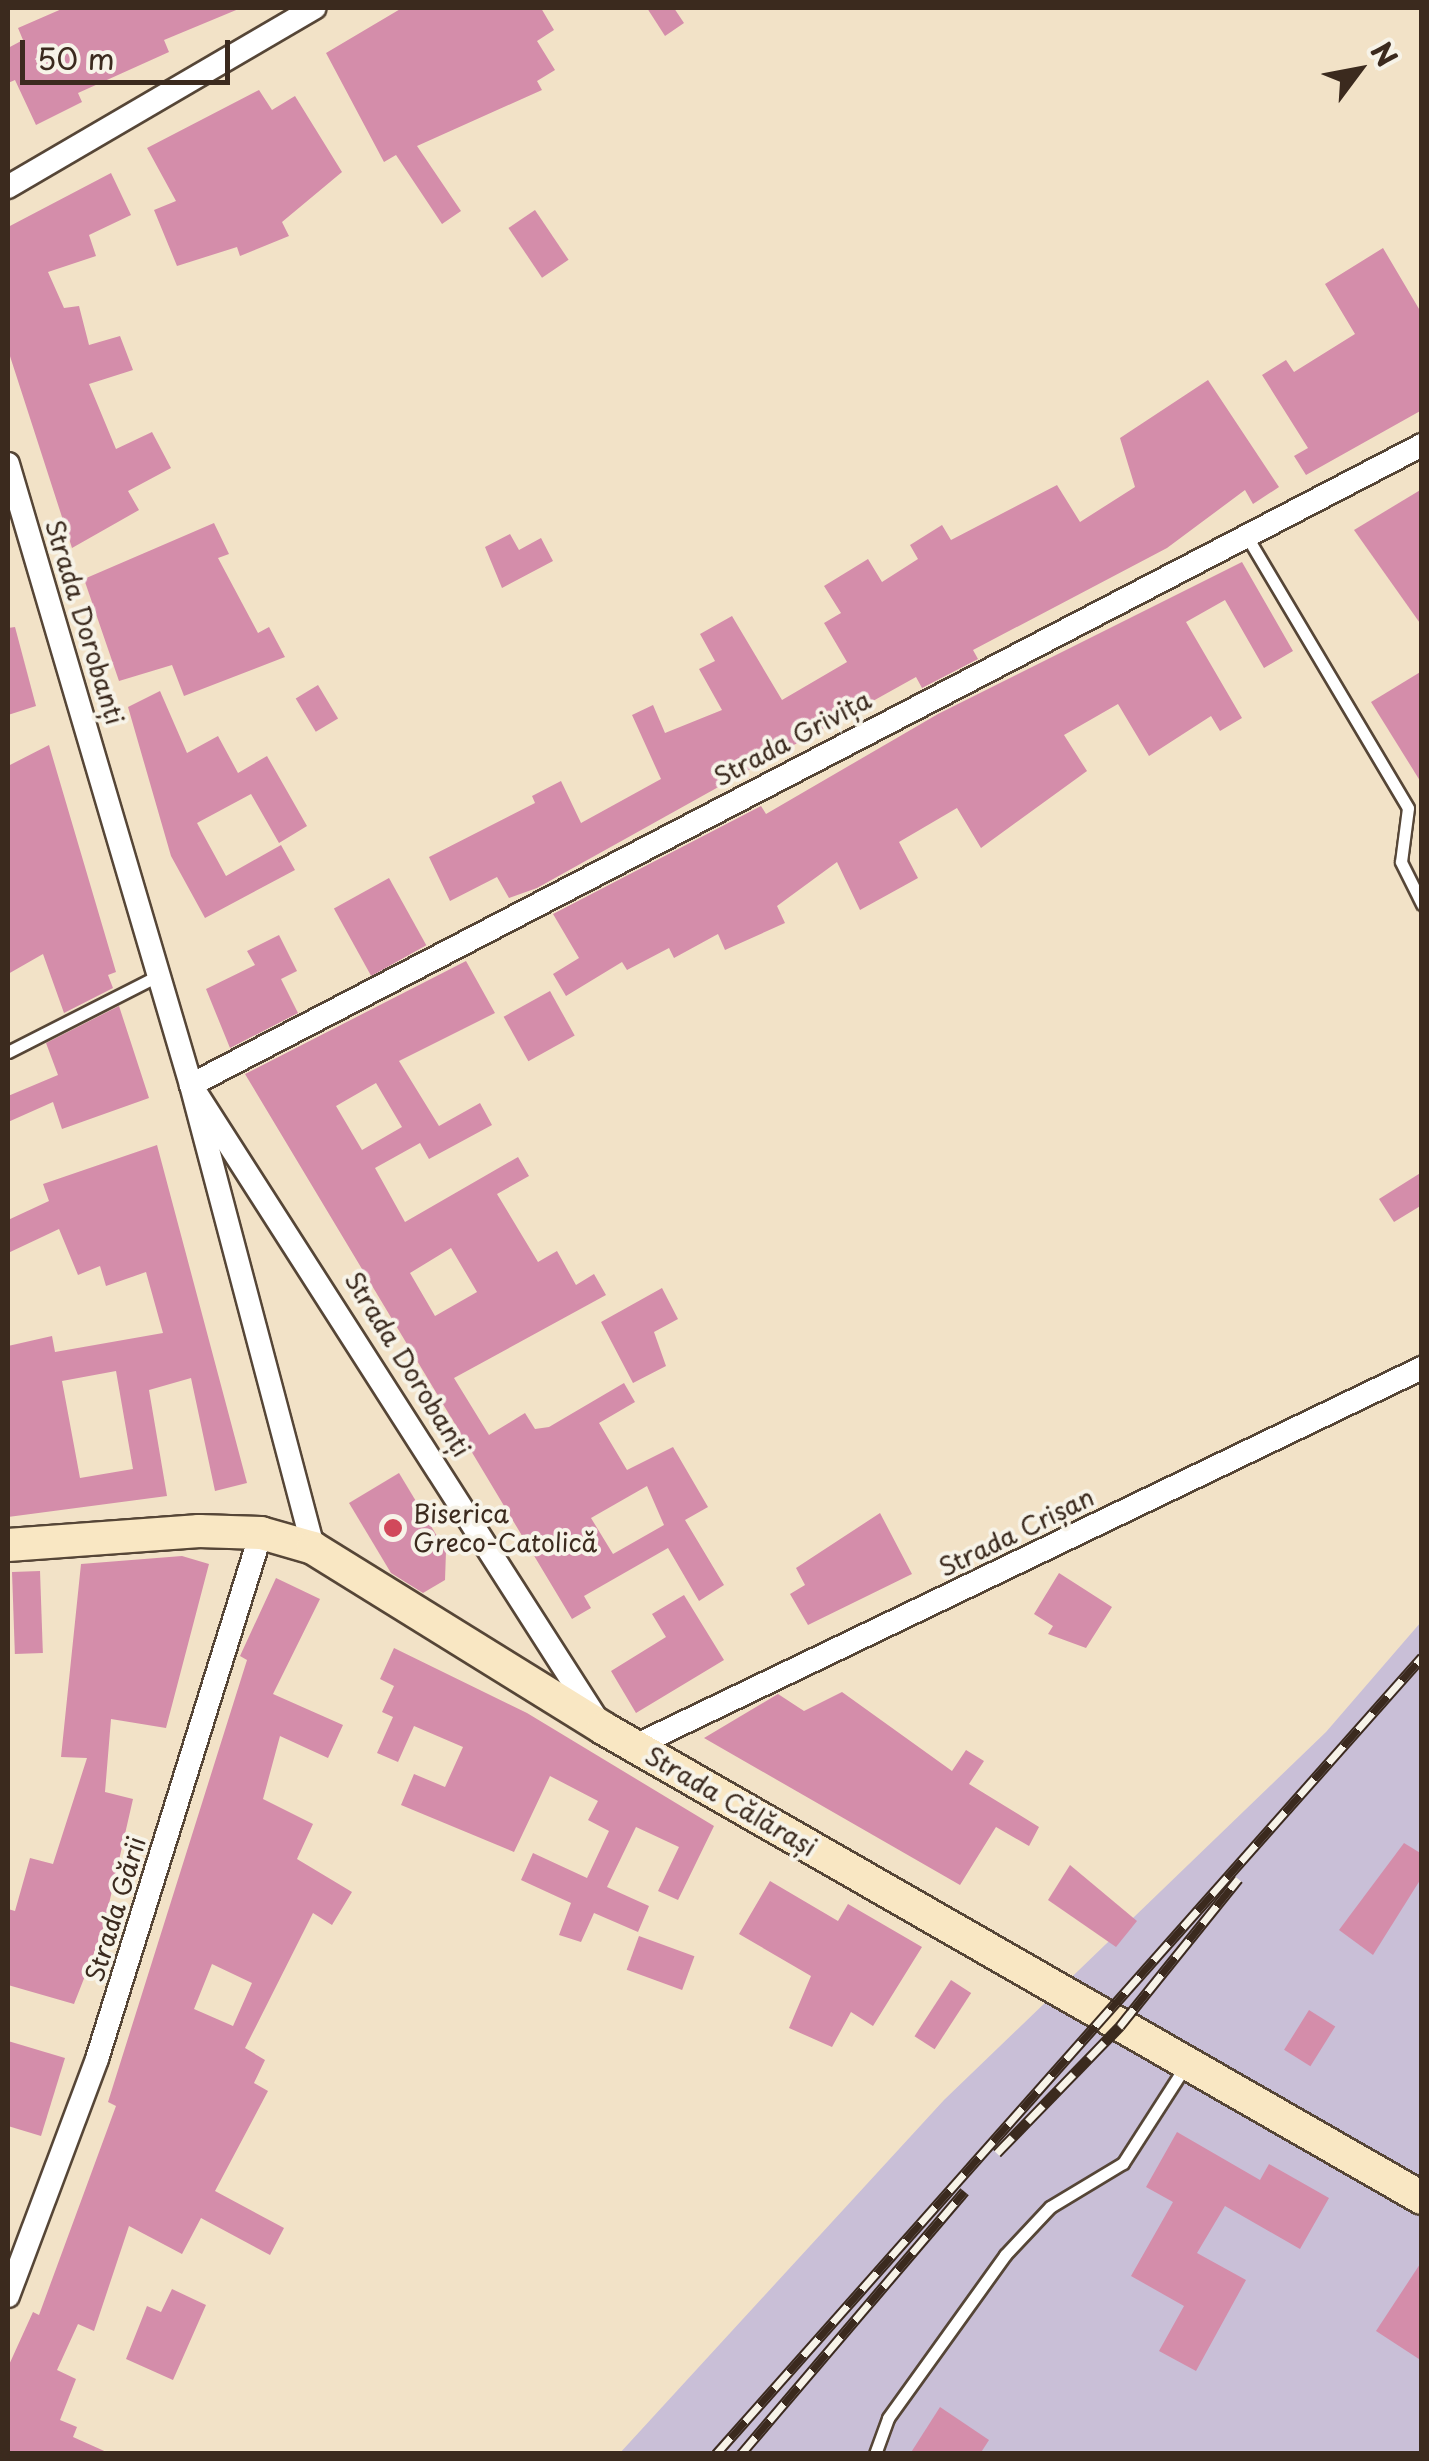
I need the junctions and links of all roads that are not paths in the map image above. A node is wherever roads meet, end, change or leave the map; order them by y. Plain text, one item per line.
1 (314, 8) edge
2 (8, 187) edge
3 (1422, 445) edge
4 (8, 464) edge
5 (1246, 535) junction
6 (1422, 904) edge
7 (159, 975) junction
8 (8, 1052) edge
9 (191, 1085) junction
10 (1422, 1368) edge
11 (261, 1533) junction
12 (8, 1545) edge
13 (313, 1548) junction
14 (603, 1728) junction
15 (635, 1746) junction
16 (1186, 2064) junction
17 (1422, 2198) edge
18 (8, 2296) edge
19 (875, 2454) edge

1 - 2 street
3 - 5 street, Strada Grivița
4 - 7 street, Strada Dorobanți
5 - 6 lane
5 - 9 street, Strada Grivița
7 - 8 lane
7 - 9 street, Strada Dorobanți
9 - 13 street, Strada Dorobanți
9 - 14 street, Strada Dorobanți
10 - 15 street, Strada Crișan
11 - 12 main road, Strada Călărași
11 - 13 main road, Strada Călărași
11 - 18 street, Strada Gării
13 - 14 main road, Strada Călărași
14 - 15 main road, Strada Călărași
15 - 16 main road, Strada Călărași
16 - 17 main road, Strada Călărași
16 - 19 lane

